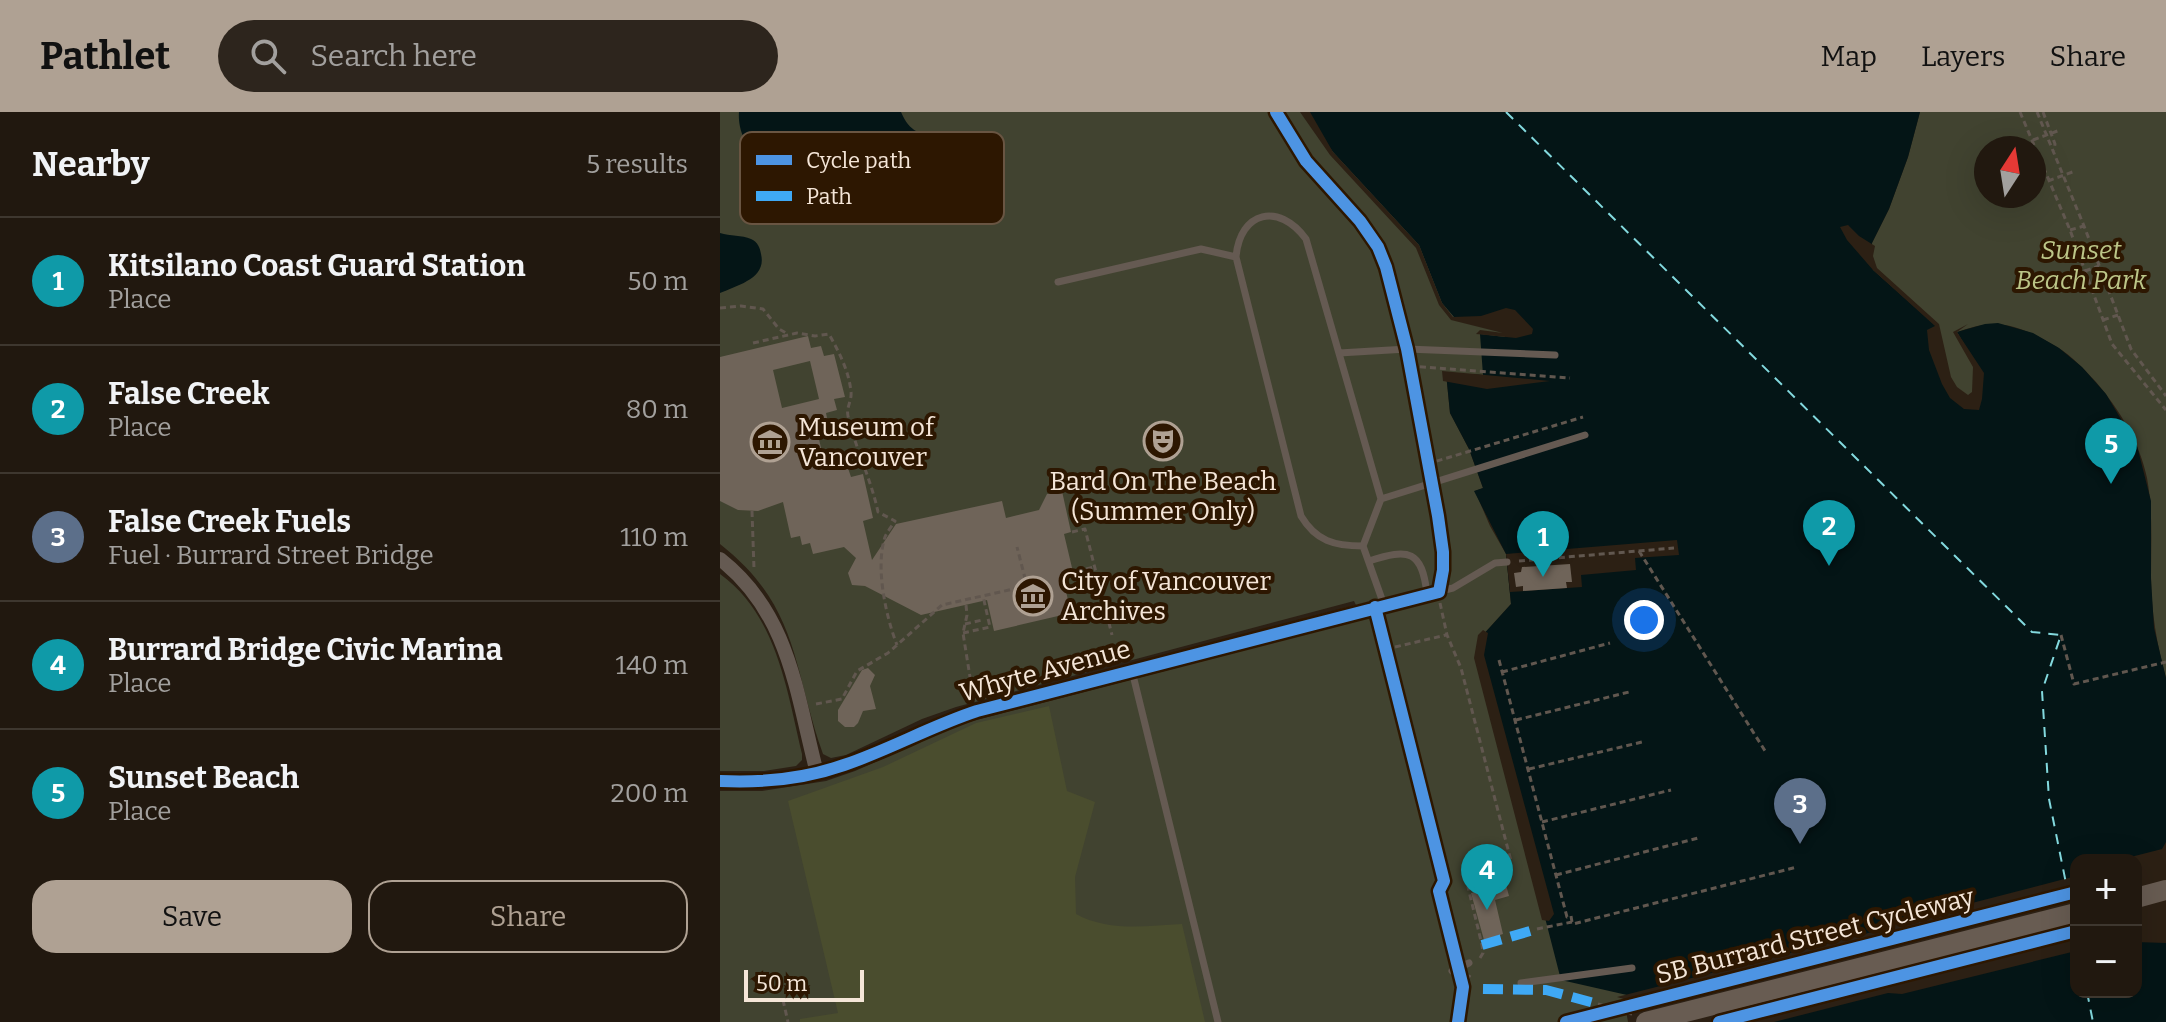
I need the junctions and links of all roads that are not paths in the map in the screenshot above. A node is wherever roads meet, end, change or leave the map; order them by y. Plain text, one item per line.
1 (1236, 257) junction
2 (1058, 282) dead end
3 (1339, 353) junction
4 (1555, 355) dead end
5 (1585, 435) dead end
6 (1381, 499) junction
7 (1363, 546) junction
8 (720, 559) edge
9 (1369, 561) junction
10 (1507, 562) road end
11 (1427, 594) junction
12 (1384, 605) junction
13 (1132, 671) junction
14 (817, 773) junction
15 (720, 781) edge
16 (2070, 914) edge
17 (1632, 968) dead end
18 (1521, 983) dead end
19 (1644, 1014) edge
20 (1218, 1022) edge

1 - 2 lane
1 - 3 lane
1 - 7 lane
3 - 4 lane
3 - 6 lane
5 - 6 lane
6 - 7 lane
7 - 9 lane
8 - 14 street
9 - 11 lane
9 - 12 lane
10 - 11 lane
11 - 12 lane
12 - 13 street, Whyte Avenue
13 - 14 street, Whyte Avenue
13 - 20 lane
14 - 15 street, Whyte Avenue
16 - 19 main road, bridge
17 - 18 lane

